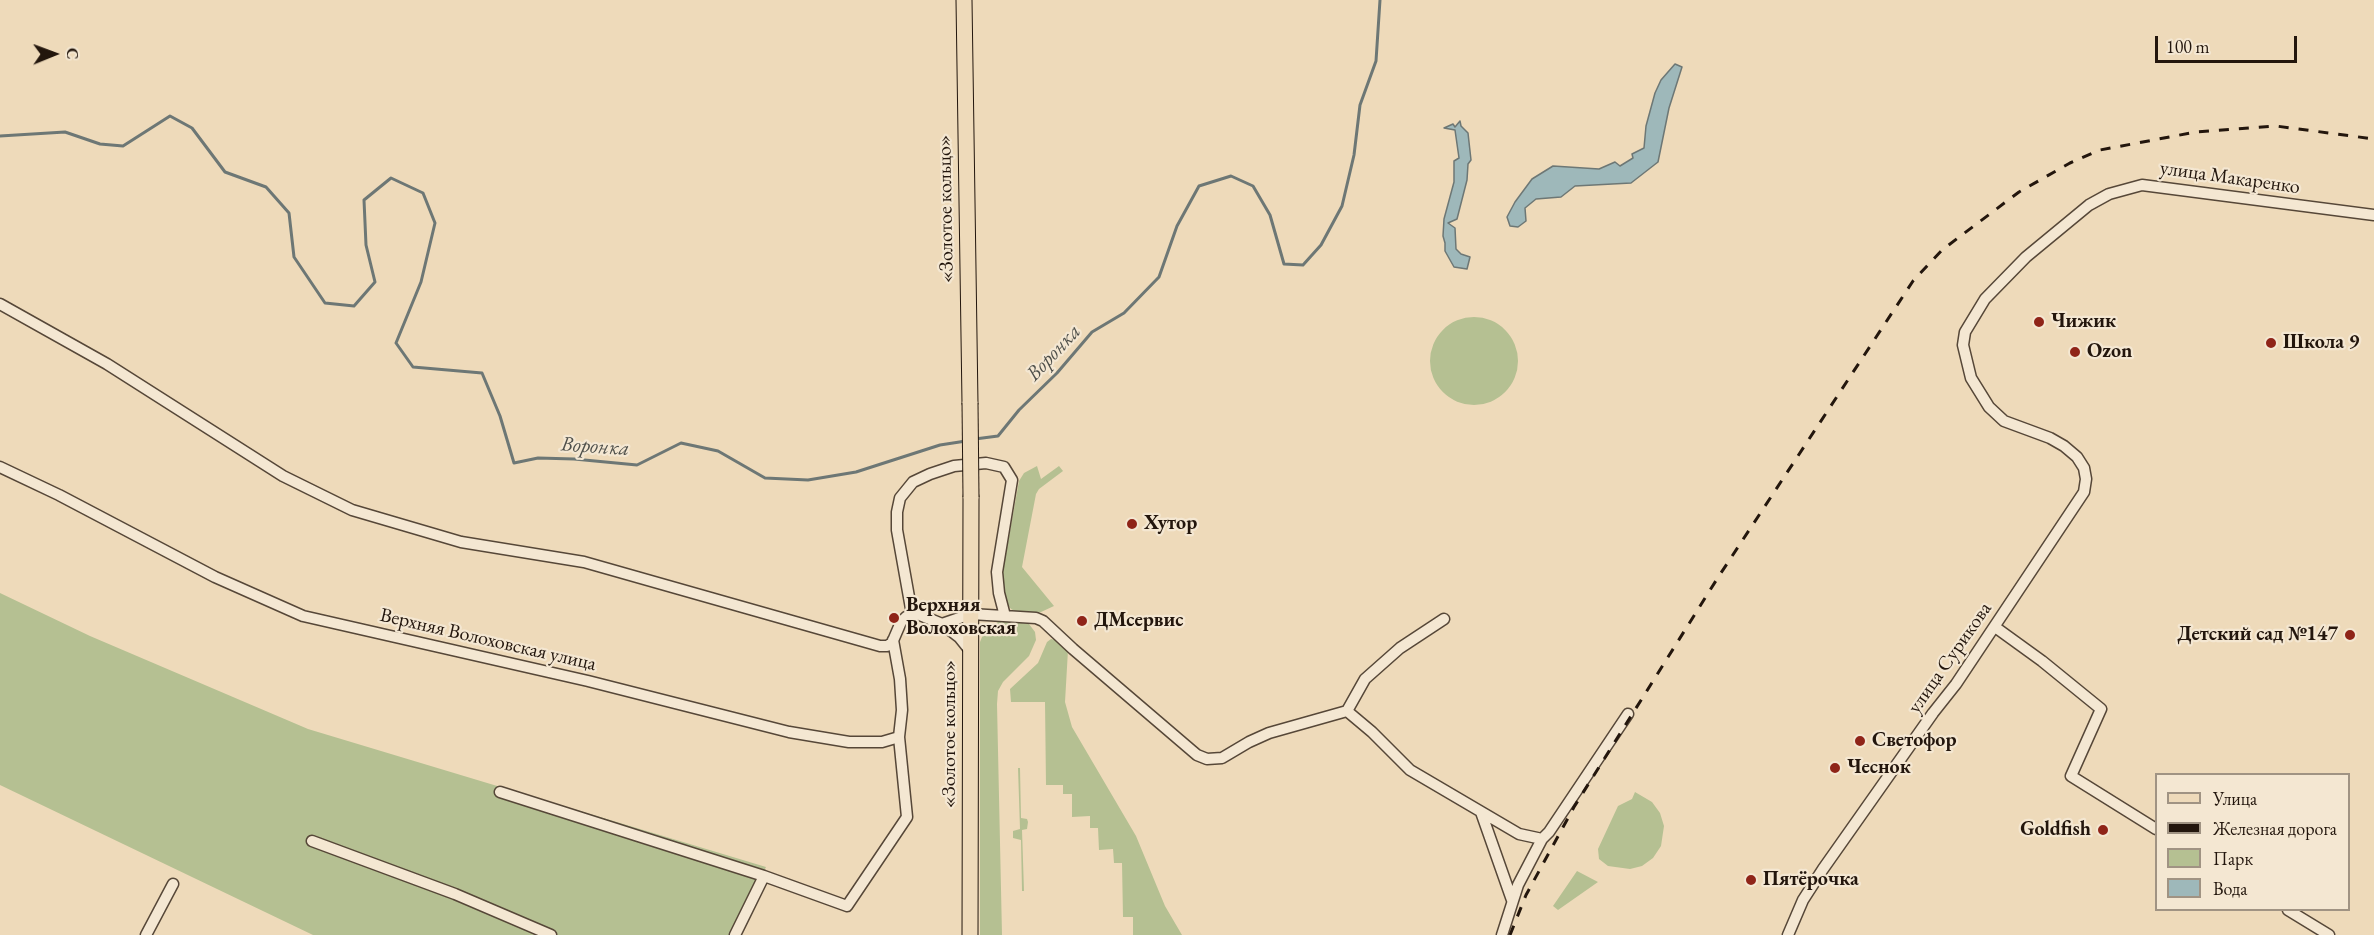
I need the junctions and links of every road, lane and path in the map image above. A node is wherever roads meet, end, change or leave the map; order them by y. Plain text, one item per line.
1 (964, 7) edge
2 (2374, 215) edge
3 (0, 304) edge
4 (0, 467) edge
5 (2084, 492) joint
6 (912, 614) junction
7 (971, 614) junction
8 (1005, 616) junction
9 (1444, 619) dead end
10 (942, 624) junction
11 (1995, 627) junction
12 (894, 640) junction
13 (971, 652) junction
14 (1347, 711) junction
15 (1628, 714) dead end
16 (899, 737) junction
17 (500, 792) dead end
18 (1481, 812) junction
19 (2155, 828) edge
20 (1542, 839) junction
21 (312, 841) dead end
22 (764, 876) junction
23 (173, 884) dead end
24 (1512, 900) junction
25 (2291, 911) edge
26 (2324, 934) edge
27 (146, 935) edge
28 (551, 935) edge
29 (735, 935) edge
30 (970, 935) edge
31 (1502, 935) edge
32 (1788, 935) edge

1 - 7 main road, «Золотое кольцо», bridge
2 - 5 street, улица Макаренко
3 - 12 street
4 - 16 street, Верхняя Волоховская улица
5 - 11 street, улица Сурикова
6 - 8 street
6 - 10 street
6 - 12 street
7 - 8 street
7 - 10 street
7 - 13 main road, «Золотое кольцо»
8 - 14 street
9 - 14 street
10 - 13 street
11 - 19 street
11 - 32 street, улица Сурикова
12 - 16 street
13 - 30 main road, «Золотое кольцо»
14 - 18 street
15 - 20 street
16 - 22 street
17 - 22 street
18 - 20 street
18 - 24 street
20 - 24 street
21 - 28 street
22 - 29 street
23 - 27 street
24 - 31 street
25 - 26 street

